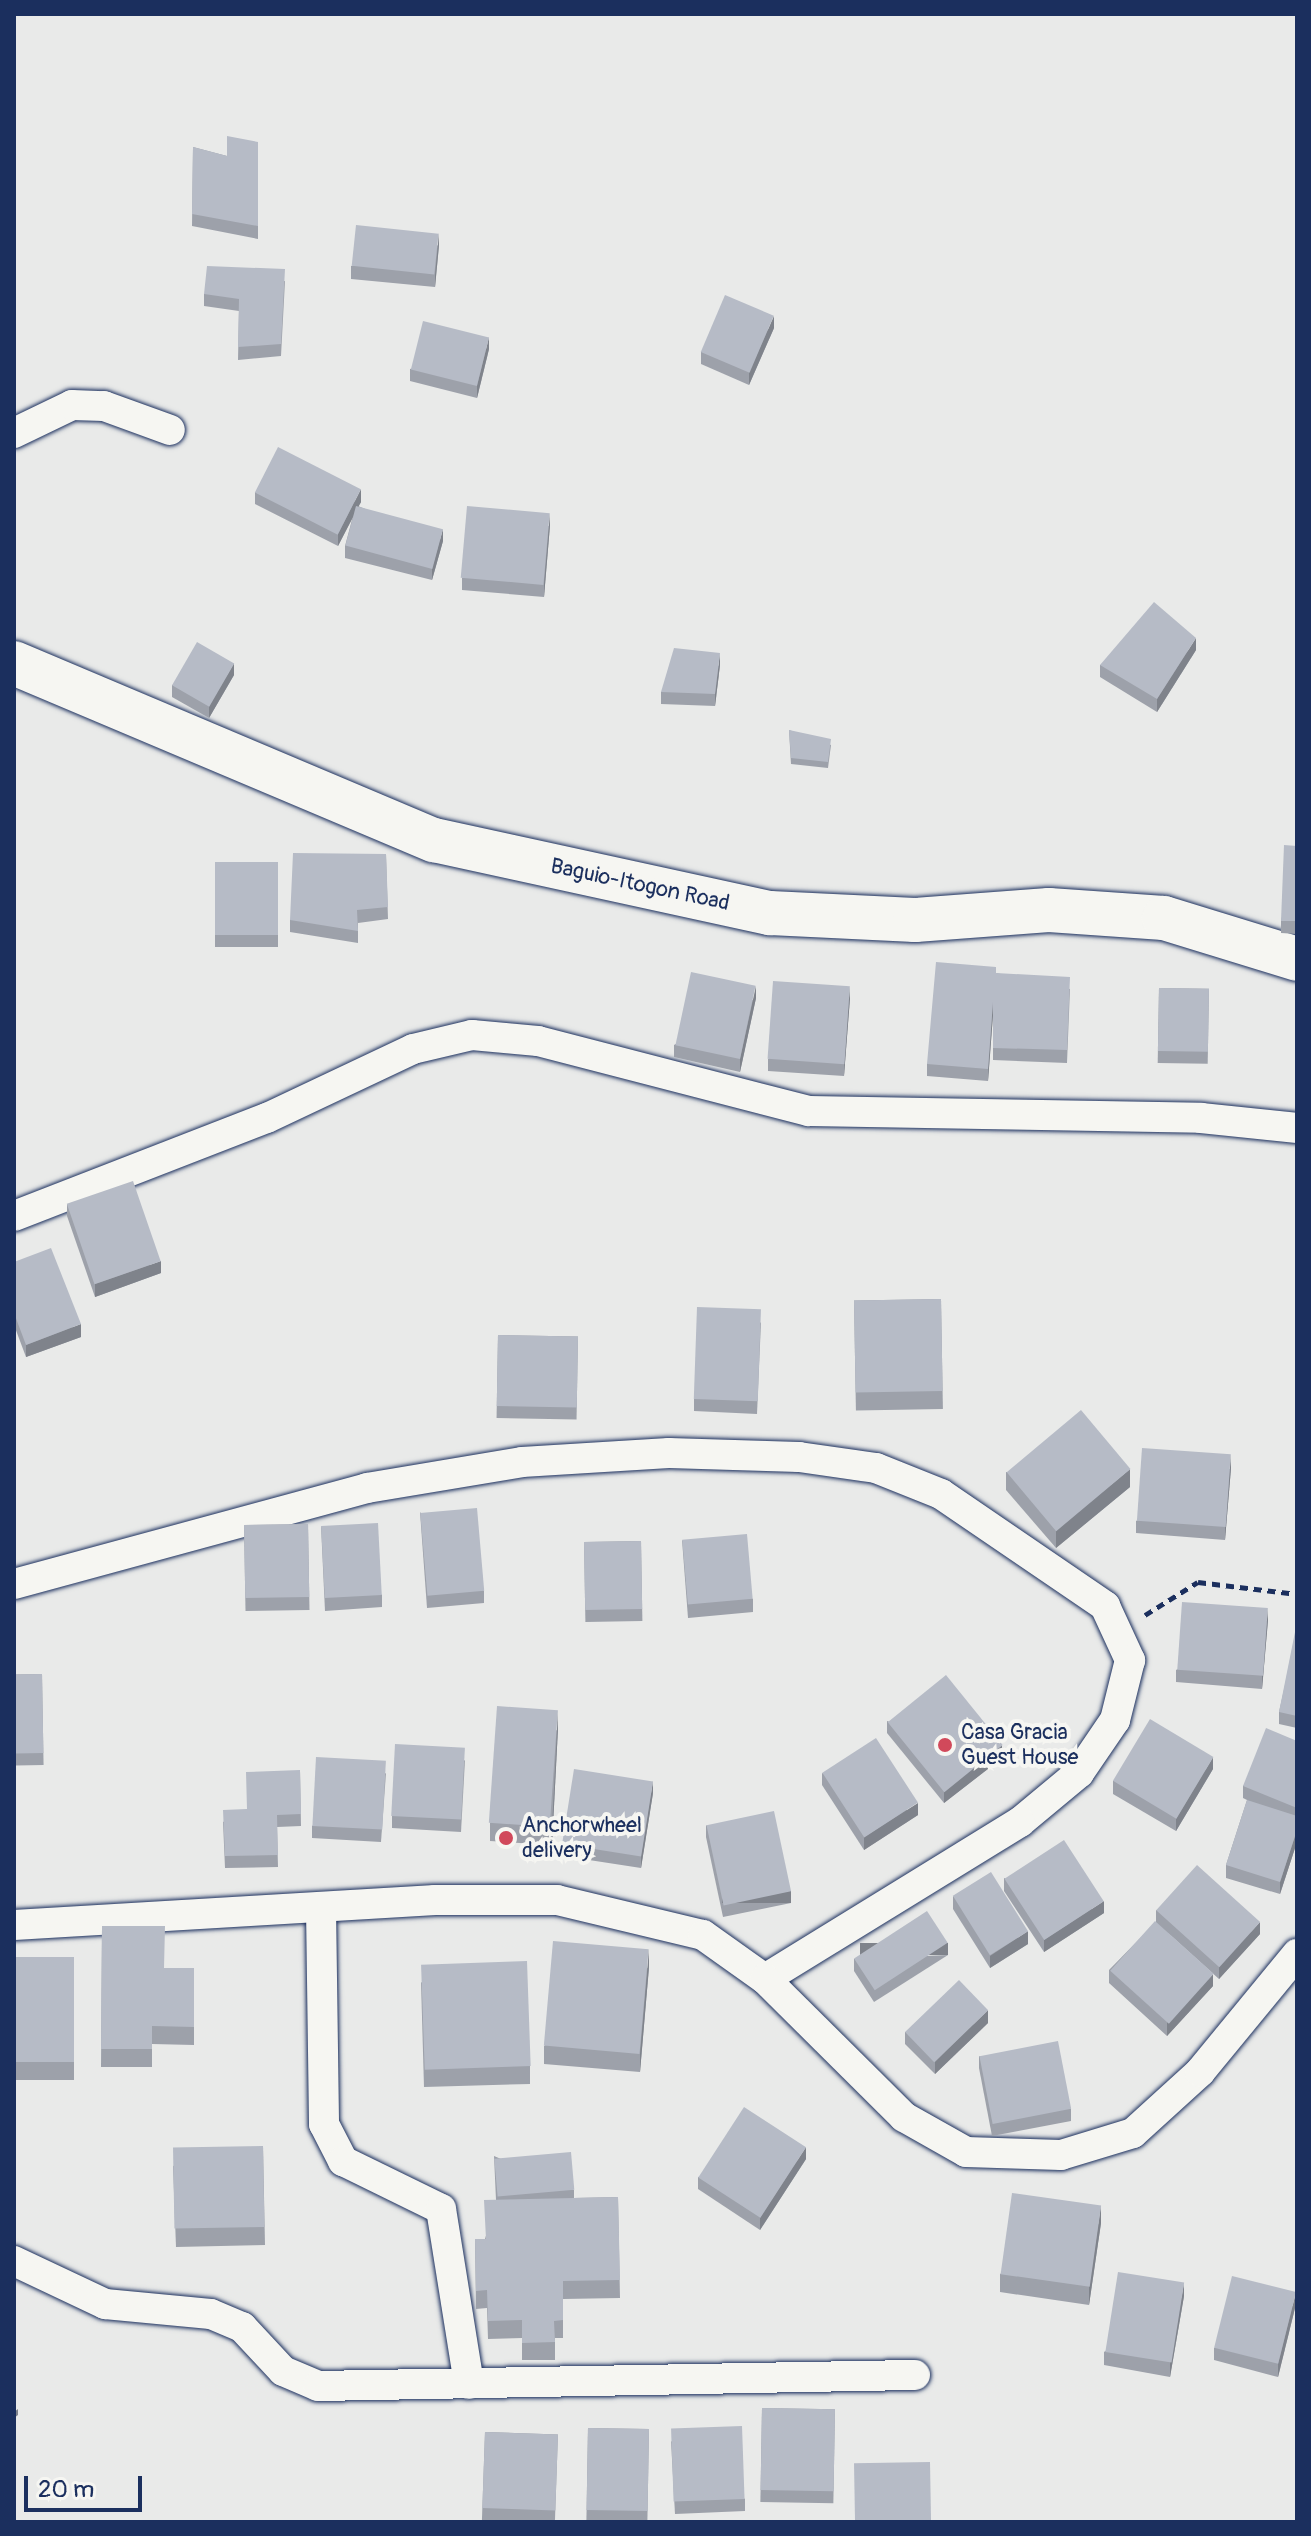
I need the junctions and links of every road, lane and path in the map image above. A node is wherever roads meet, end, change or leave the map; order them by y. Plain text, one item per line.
1 (170, 430) dead end
2 (14, 433) edge
3 (14, 663) edge
4 (1297, 959) edge
5 (1297, 1128) edge
6 (14, 1216) edge
7 (14, 1584) edge
8 (1297, 1594) edge
9 (1121, 1629) junction
10 (321, 1907) junction
11 (14, 1925) edge
12 (1297, 1954) edge
13 (765, 1979) junction
14 (14, 2261) edge
15 (915, 2375) dead end
16 (469, 2384) junction

1 - 2 street
3 - 4 main road, Baguio-Itogon Road
5 - 6 street
7 - 9 street
8 - 9 path
9 - 13 street
10 - 11 street
10 - 13 street
10 - 16 street
12 - 13 street
14 - 16 street
15 - 16 street

